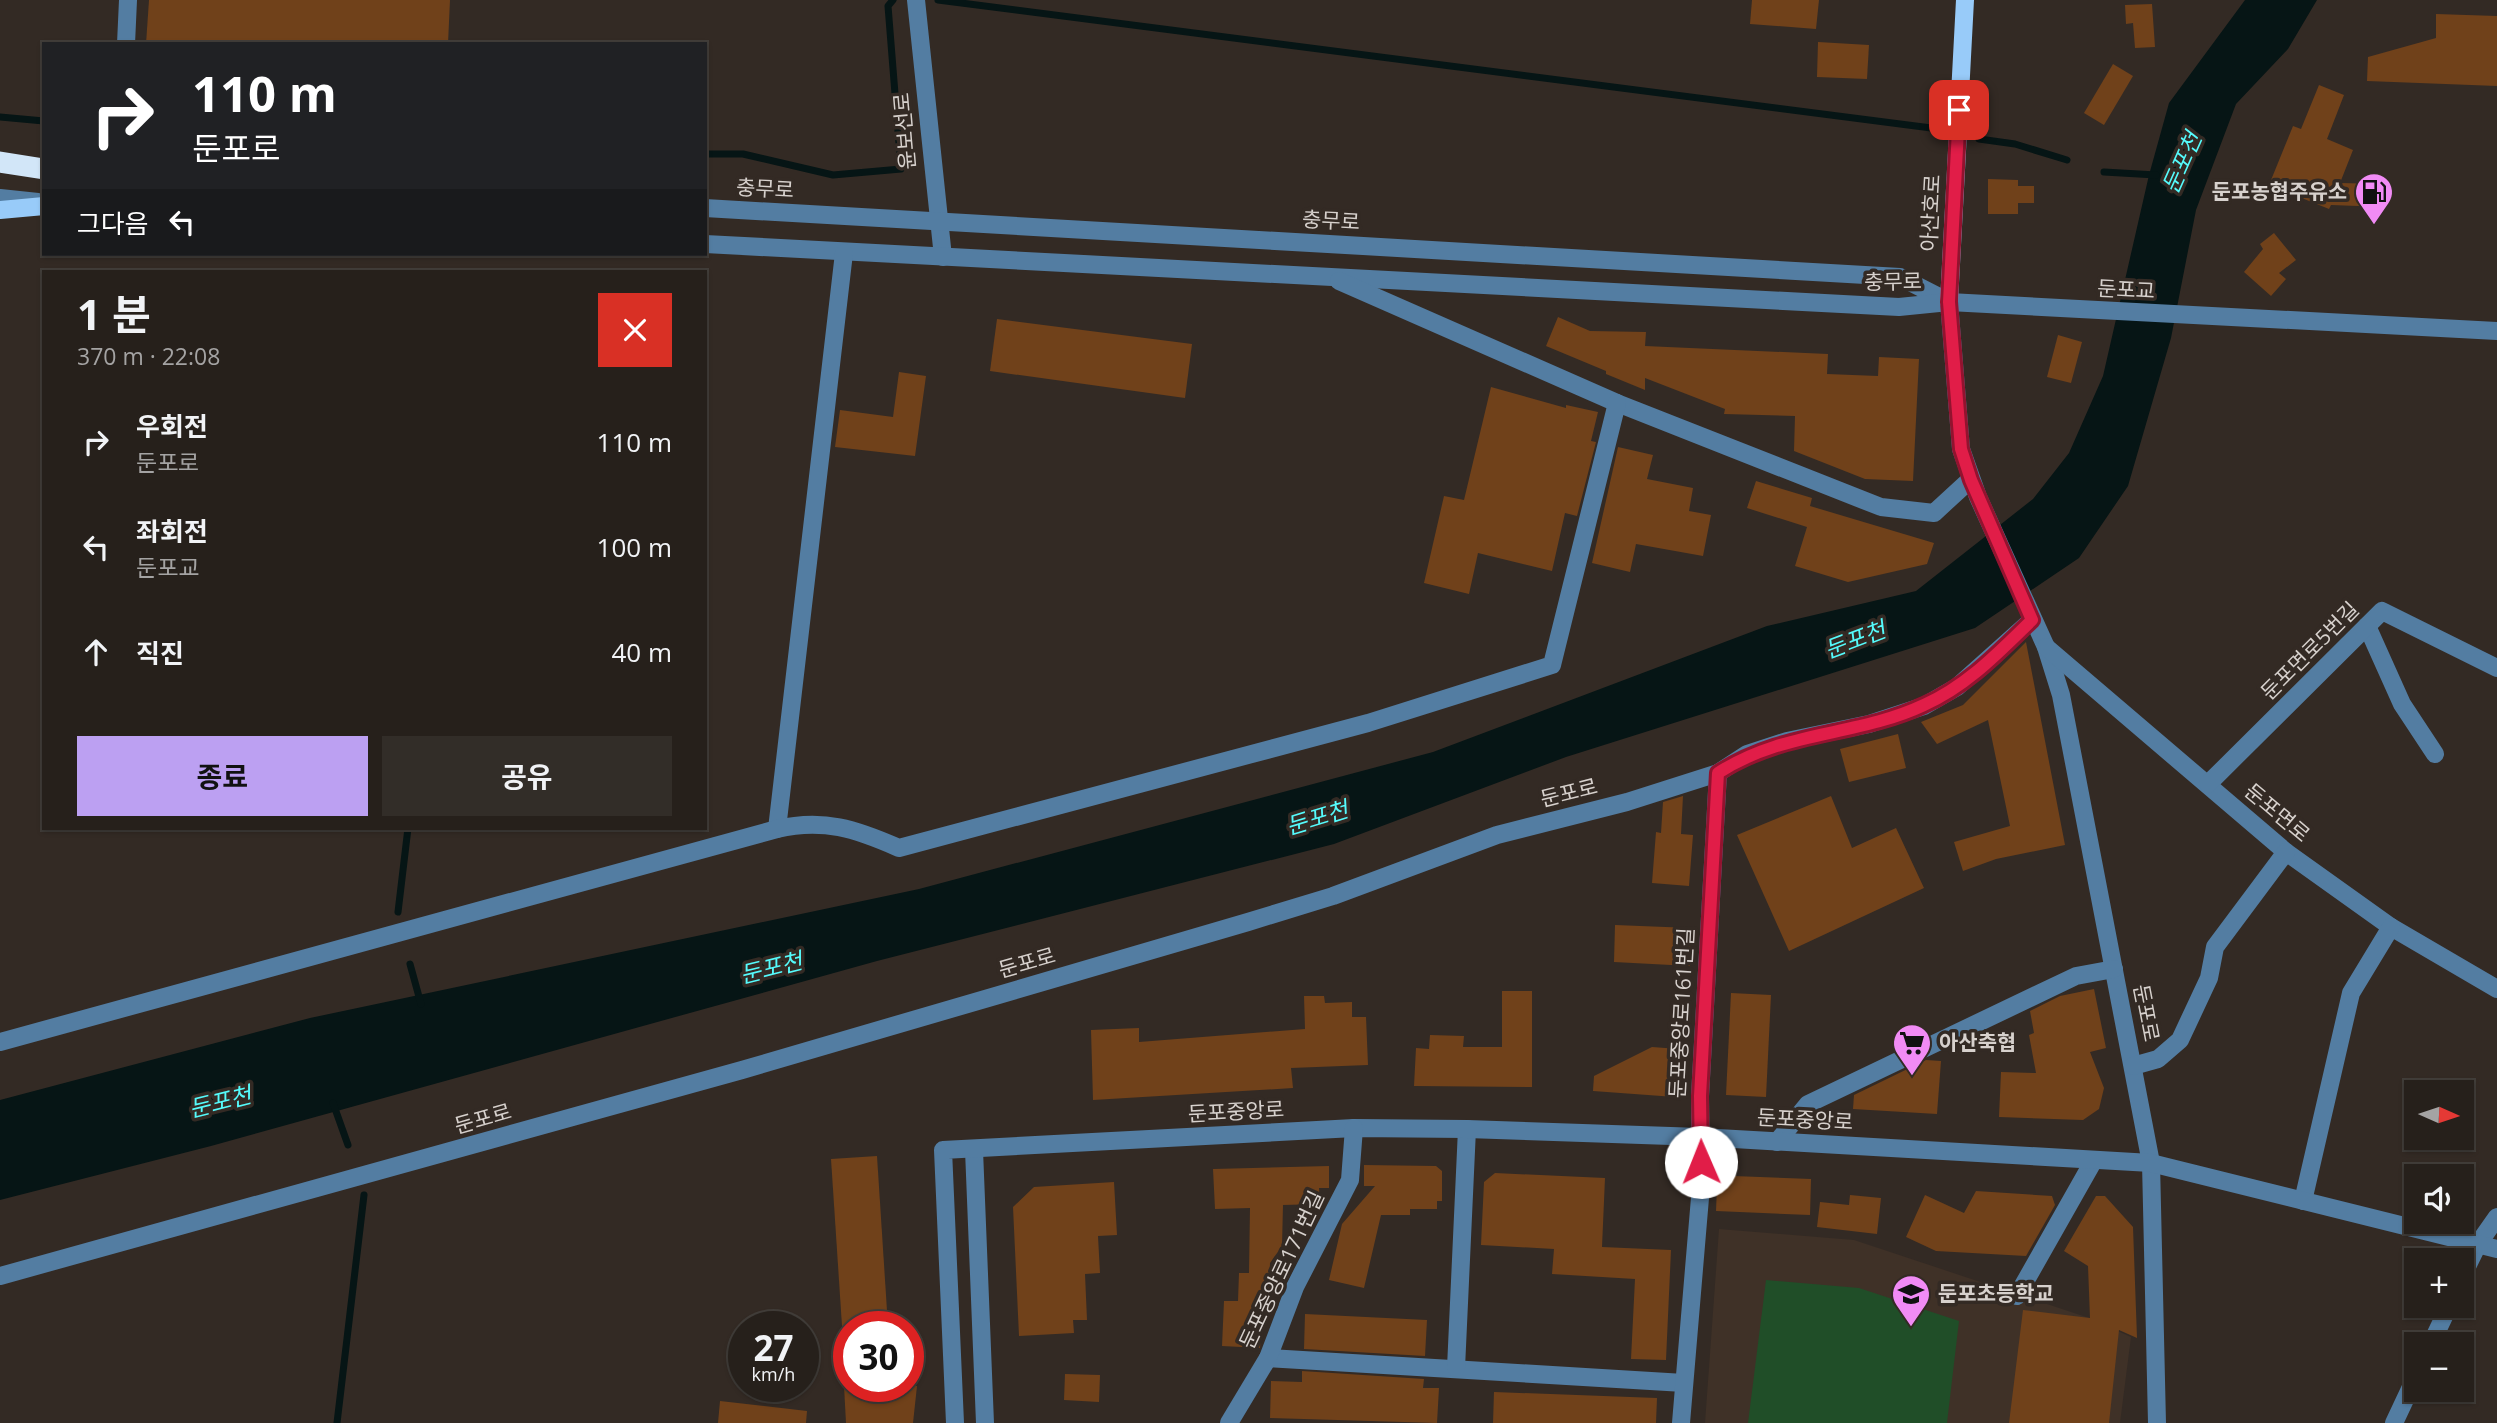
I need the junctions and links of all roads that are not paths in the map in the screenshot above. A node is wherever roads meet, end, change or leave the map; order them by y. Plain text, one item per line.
1 (128, 0) edge
2 (916, 0) edge
3 (1965, 0) edge
4 (126, 42) edge
5 (0, 165) edge
6 (42, 170) edge
7 (0, 198) edge
8 (42, 205) edge
9 (42, 205) edge
10 (707, 208) edge
11 (0, 210) edge
12 (938, 221) junction
13 (707, 244) edge
14 (844, 253) junction
15 (943, 257) junction
16 (1330, 277) junction
17 (1949, 302) junction
18 (2021, 308) joint
19 (2497, 331) edge
20 (1617, 404) junction
21 (1971, 480) junction
22 (2030, 615) junction
23 (2367, 626) junction
24 (2046, 647) junction
25 (2497, 668) edge
26 (2435, 754) dead end
27 (1718, 773) junction
28 (2208, 784) junction
29 (777, 829) junction
30 (2286, 852) junction
31 (2391, 927) junction
32 (2114, 969) junction
33 (2497, 989) edge
34 (0, 1042) edge
35 (2133, 1066) junction
36 (1354, 1128) junction
37 (1466, 1129) junction
38 (1700, 1137) junction
39 (1777, 1142) junction
40 (974, 1150) junction
41 (2094, 1160) junction
42 (2151, 1163) junction
43 (2304, 1201) junction
44 (2497, 1217) edge
45 (2478, 1244) junction
46 (2497, 1250) edge
47 (2474, 1252) edge
48 (0, 1276) edge
49 (2017, 1296) dead end
50 (1268, 1358) junction
51 (1456, 1368) junction
52 (1684, 1383) junction
53 (2404, 1402) edge
54 (955, 1423) edge
55 (985, 1423) edge
56 (1229, 1423) edge
57 (1681, 1423) edge
58 (2157, 1423) edge
59 (2394, 1423) edge

1 - 4 street
2 - 12 street, 윤보선로
3 - 17 main road, 아산호로
5 - 6 highway
7 - 8 street
9 - 11 main road
10 - 12 street, 충무로
12 - 15 street, 윤보선로
12 - 17 street, 충무로
13 - 14 street, 충무로
14 - 15 street, 충무로
14 - 29 street
15 - 16 street, 충무로
16 - 17 street, 충무로
16 - 20 street
17 - 18 street, 충무로
17 - 21 street
18 - 19 street, 둔포교
20 - 21 street
20 - 29 street
21 - 22 street
22 - 24 street, 둔포로
22 - 27 street, 둔포로
23 - 25 street, 둔포면로5번길
23 - 26 street
23 - 28 street, 둔포면로5번길
24 - 28 street, 둔포면로
24 - 32 street, 둔포로
27 - 38 street, 둔포중앙로161번길
27 - 48 street, 둔포로
28 - 30 street, 둔포면로
29 - 34 street
30 - 31 street, 둔포면로
30 - 35 street
31 - 33 street, 둔포면로
31 - 43 street
32 - 35 street, 둔포로
32 - 39 street
35 - 42 street, 둔포로
36 - 37 street, 둔포중앙로
36 - 40 street, 둔포중앙로
36 - 50 street, 둔포중앙로171번길
37 - 38 street, 둔포중앙로
37 - 51 street
38 - 39 street, 둔포중앙로
38 - 52 street, 둔포중앙로161번길
39 - 41 street, 둔포중앙로
40 - 54 street, 둔포중앙로
40 - 55 street
41 - 42 street, 둔포중앙로
41 - 49 street
42 - 43 street, 둔포중앙로
42 - 58 street, 둔포로
43 - 45 street, 둔포중앙로
44 - 45 street
45 - 46 street, 둔포중앙로
45 - 47 street
50 - 51 street
50 - 56 street, 둔포중앙로171번길
51 - 52 street
52 - 57 street, 둔포중앙로161번길
53 - 59 street

